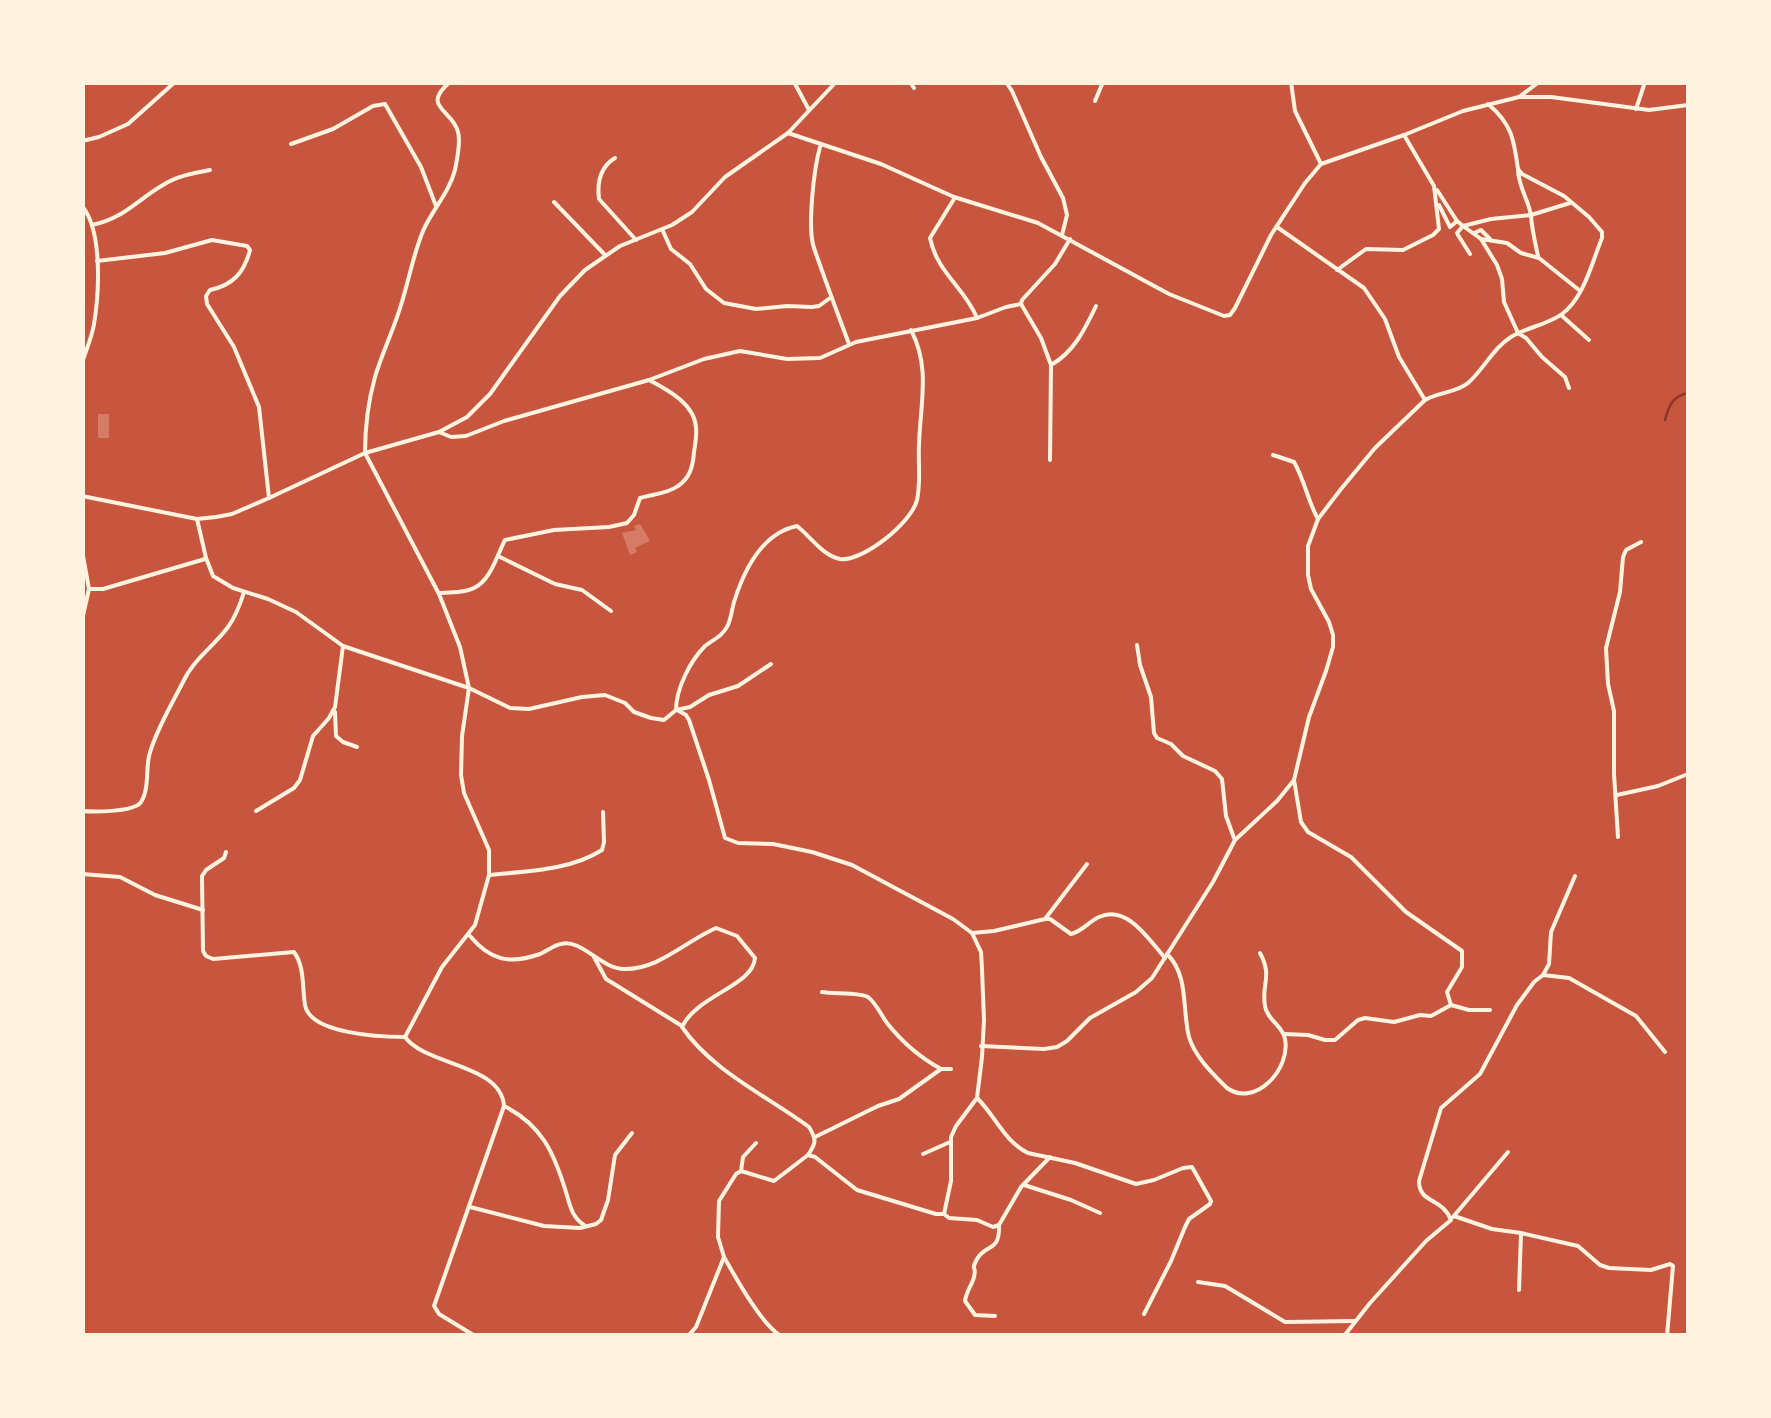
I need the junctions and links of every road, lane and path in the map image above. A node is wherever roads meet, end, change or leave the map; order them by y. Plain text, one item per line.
1 (175, 82) edge
2 (450, 82) edge
3 (794, 82) edge
4 (836, 82) edge
5 (1006, 82) edge
6 (1103, 82) edge
7 (1290, 82) edge
8 (1539, 82) edge
9 (1645, 82) edge
10 (1518, 97) junction
11 (1094, 101) dead end
12 (1488, 104) junction
13 (1688, 105) edge
14 (1636, 109) junction
15 (809, 110) junction
16 (788, 132) junction
17 (1404, 135) junction
18 (82, 141) edge
19 (291, 144) dead end
20 (821, 146) junction
21 (615, 158) dead end
22 (1321, 164) junction
23 (1518, 169) junction
24 (210, 170) dead end
25 (1434, 186) junction
26 (954, 198) junction
27 (1437, 200) junction
28 (554, 202) dead end
29 (1572, 202) junction
30 (82, 206) edge
31 (436, 206) junction
32 (1531, 214) junction
33 (1457, 220) junction
34 (92, 225) junction
35 (1463, 226) junction
36 (1276, 227) junction
37 (1452, 227) junction
38 (662, 229) junction
39 (1457, 233) junction
40 (1474, 233) junction
41 (1062, 235) junction
42 (1070, 238) junction
43 (1481, 239) junction
44 (636, 240) junction
45 (1493, 242) junction
46 (1470, 254) dead end
47 (605, 255) junction
48 (1539, 258) junction
49 (97, 262) junction
50 (1337, 270) junction
51 (1580, 291) junction
52 (830, 298) junction
53 (1021, 304) junction
54 (1096, 306) dead end
55 (1561, 315) junction
56 (977, 318) junction
57 (911, 330) junction
58 (1518, 334) junction
59 (1589, 340) dead end
60 (849, 344) junction
61 (82, 363) edge
62 (1051, 365) junction
63 (648, 380) junction
64 (1569, 388) dead end
65 (1424, 400) junction
66 (439, 432) junction
67 (364, 453) junction
68 (1274, 455) dead end
69 (1050, 460) dead end
70 (82, 496) edge
71 (269, 498) junction
72 (1318, 518) junction
73 (196, 519) junction
74 (1641, 542) dead end
75 (82, 550) edge
76 (498, 556) junction
77 (206, 558) junction
78 (89, 589) junction
79 (244, 591) junction
80 (439, 594) junction
81 (611, 611) dead end
82 (82, 620) edge
83 (1137, 644) dead end
84 (343, 646) junction
85 (771, 664) dead end
86 (469, 688) junction
87 (335, 707) junction
88 (676, 710) junction
89 (357, 747) dead end
90 (1688, 774) edge
91 (1294, 780) junction
92 (1616, 795) junction
93 (82, 811) edge
94 (256, 811) dead end
95 (603, 812) dead end
96 (1618, 837) dead end
97 (1235, 840) junction
98 (226, 852) dead end
99 (1087, 864) dead end
100 (82, 874) edge
101 (488, 875) junction
102 (1574, 876) dead end
103 (203, 910) junction
104 (1045, 918) junction
105 (972, 933) junction
106 (469, 934) junction
107 (1260, 952) dead end
108 (1166, 956) junction
109 (594, 957) junction
110 (1544, 975) junction
111 (822, 992) dead end
112 (1451, 1005) junction
113 (1490, 1010) dead end
114 (682, 1027) junction
115 (1284, 1034) junction
116 (405, 1037) junction
117 (982, 1046) junction
118 (1665, 1052) dead end
119 (941, 1069) junction
120 (951, 1070) dead end
121 (977, 1098) junction
122 (504, 1106) junction
123 (632, 1133) dead end
124 (816, 1137) junction
125 (950, 1142) junction
126 (756, 1143) dead end
127 (1508, 1152) dead end
128 (923, 1154) dead end
129 (808, 1155) junction
130 (1050, 1158) junction
131 (741, 1171) junction
132 (1024, 1184) junction
133 (470, 1207) junction
134 (1100, 1212) dead end
135 (944, 1214) junction
136 (1452, 1218) junction
137 (999, 1225) junction
138 (587, 1227) junction
139 (1521, 1232) junction
140 (724, 1257) junction
141 (1198, 1282) dead end
142 (1519, 1290) dead end
143 (1144, 1314) dead end
144 (995, 1316) dead end
145 (1355, 1321) junction
146 (475, 1336) edge
147 (688, 1336) edge
148 (781, 1336) edge
149 (1344, 1336) edge
150 (1667, 1336) edge

1 - 18 street
2 - 31 street
3 - 15 street
4 - 15 street
5 - 41 street
6 - 11 street
7 - 22 street
8 - 10 street
9 - 14 street
10 - 12 street
10 - 14 street
12 - 17 street
12 - 23 street
13 - 14 street
15 - 16 street
16 - 20 street
16 - 38 street
17 - 22 street
17 - 25 street
19 - 31 street
20 - 26 street
20 - 52 street
21 - 44 street
22 - 36 street
23 - 29 street
23 - 32 street
24 - 34 street
25 - 27 street
25 - 33 street
26 - 41 street
26 - 56 street
27 - 37 street
27 - 50 street
28 - 47 street
29 - 32 street
29 - 51 street
30 - 34 street
31 - 67 street
32 - 35 street
32 - 48 street
33 - 35 street
33 - 37 street
34 - 49 street
35 - 39 street
35 - 40 street
36 - 42 street
36 - 50 street
37 - 39 street
38 - 44 street
38 - 52 street
39 - 46 street
40 - 43 street
40 - 45 street
41 - 42 street
42 - 53 street
43 - 45 street
43 - 58 street
44 - 47 street
45 - 48 street
47 - 66 street
48 - 51 street
49 - 61 street
49 - 71 street
50 - 65 street
51 - 55 street
52 - 60 street
53 - 56 street
53 - 62 street
54 - 62 street
55 - 58 street
55 - 59 street
56 - 57 street
57 - 60 street
57 - 88 street
58 - 64 street
58 - 65 street
60 - 63 street
62 - 69 street
63 - 66 street
63 - 76 street
65 - 72 street
66 - 67 street
67 - 71 street
67 - 80 street
68 - 72 street
70 - 73 street
71 - 73 street
72 - 91 street
73 - 77 street
74 - 92 street
75 - 78 street
76 - 80 street
76 - 81 street
77 - 78 street
77 - 79 street
78 - 82 street
79 - 84 street
79 - 93 street
80 - 86 street
83 - 97 street
84 - 86 street
84 - 87 street
85 - 88 street
86 - 88 street
86 - 101 street
87 - 89 street
87 - 94 street
88 - 105 street
90 - 92 street
91 - 97 street
91 - 112 street
92 - 96 street
95 - 101 street
97 - 108 street
98 - 103 street
99 - 104 street
100 - 103 street
101 - 106 street
102 - 110 street
103 - 116 street
104 - 105 street
104 - 108 street
105 - 117 street
106 - 109 street
106 - 116 street
107 - 115 street
108 - 115 street
108 - 117 street
109 - 114 street
109 - 114 street
110 - 118 street
110 - 136 street
111 - 119 street
112 - 113 street
112 - 115 street
114 - 124 street
116 - 122 street
117 - 121 street
119 - 120 street
119 - 124 street
121 - 125 street
121 - 130 street
122 - 133 street
122 - 138 street
123 - 138 street
124 - 129 street
125 - 128 street
125 - 135 street
126 - 131 street
127 - 136 street
129 - 131 street
129 - 135 street
130 - 132 street
130 - 143 street
131 - 140 street
132 - 134 street
132 - 137 street
133 - 138 street
133 - 146 street
135 - 137 street
136 - 139 street
136 - 145 street
137 - 144 street
139 - 142 street
139 - 150 street
140 - 147 street
140 - 148 street
141 - 145 street
145 - 149 street

